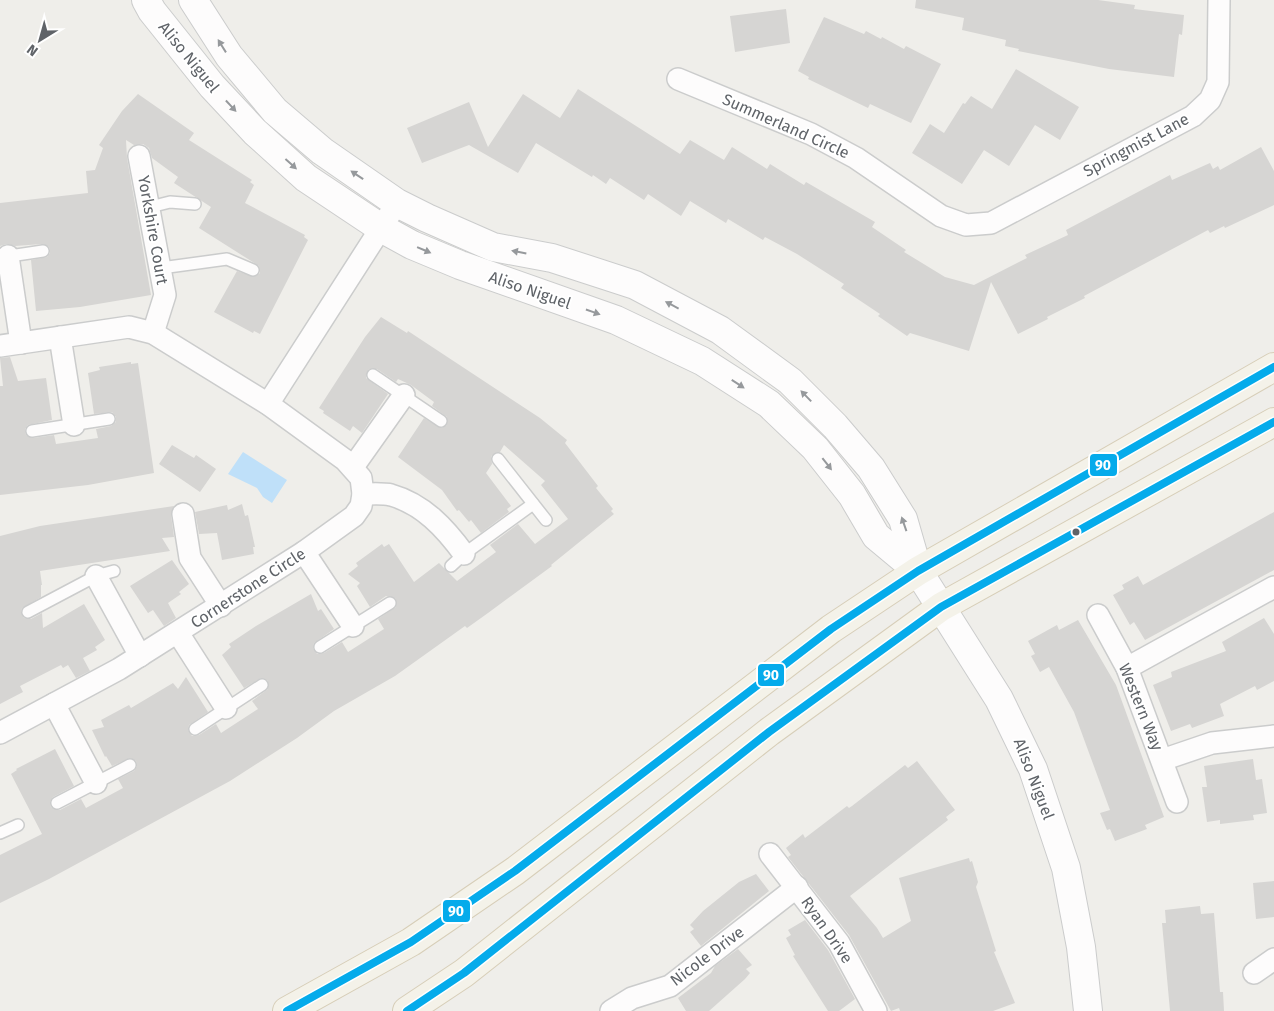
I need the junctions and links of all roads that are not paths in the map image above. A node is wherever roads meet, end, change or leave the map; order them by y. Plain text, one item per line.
1 (146, 0) edge
2 (193, 0) edge
3 (1219, 0) edge
4 (678, 79) dead end
5 (275, 111) junction
6 (255, 132) junction
7 (139, 156) dead end
8 (397, 203) junction
9 (195, 204) dead end
10 (150, 207) junction
11 (966, 225) joint
12 (380, 228) junction
13 (43, 251) dead end
14 (4, 257) edge
15 (161, 268) junction
16 (253, 270) dead end
17 (153, 333) junction
18 (60, 336) junction
19 (21, 343) junction
20 (0, 346) edge
21 (1274, 367) edge
22 (373, 375) dead end
23 (404, 395) junction
24 (268, 404) junction
25 (110, 419) dead end
26 (441, 421) dead end
27 (1274, 422) edge
28 (74, 424) junction
29 (32, 431) dead end
30 (498, 459) dead end
31 (353, 467) junction
32 (363, 494) junction
33 (533, 504) junction
34 (183, 514) dead end
35 (546, 520) dead end
36 (304, 552) junction
37 (458, 560) joint
38 (918, 571) junction
39 (105, 574) joint
40 (1274, 587) edge
41 (390, 603) dead end
42 (221, 606) junction
43 (942, 607) junction
44 (28, 612) dead end
45 (1098, 614) dead end
46 (353, 626) junction
47 (178, 633) junction
48 (320, 647) dead end
49 (140, 656) junction
50 (1127, 668) junction
51 (262, 685) dead end
52 (54, 704) junction
53 (226, 708) junction
54 (194, 729) dead end
55 (0, 733) edge
56 (1274, 736) edge
57 (1162, 760) junction
58 (130, 765) dead end
59 (96, 783) junction
60 (1178, 802) dead end
61 (57, 803) dead end
62 (18, 825) dead end
63 (0, 834) edge
64 (770, 854) dead end
65 (797, 887) junction
66 (1274, 959) edge
67 (1254, 973) dead end
68 (287, 1011) edge
69 (407, 1011) edge
70 (611, 1011) edge
71 (876, 1011) edge
72 (1088, 1011) edge

1 -> 6 street, Aliso Niguel
5 -> 2 street, Aliso Niguel
3 - 11 street, Springmist Lane
4 - 11 street, Summerland Circle
5 - 6 street
8 -> 5 street, Aliso Niguel
6 -> 12 street, Aliso Niguel
7 - 10 street, Yorkshire Court
8 - 12 street
38 -> 8 street, Aliso Niguel
9 - 10 lane
10 - 15 street, Yorkshire Court
12 - 24 street
12 -> 38 street, Aliso Niguel
13 - 14 lane
14 - 19 street
15 - 16 lane
15 - 17 street, Yorkshire Court
17 - 18 street
17 - 24 street
18 - 19 street
18 - 28 street
19 - 20 street
21 - 38 main road
22 - 23 lane
23 - 26 lane
23 - 31 street
24 - 31 street
25 - 28 lane
27 - 43 main road
28 - 29 lane
30 - 33 lane
31 - 32 street
32 - 36 street, Cornerstone Circle
32 - 37 street
33 - 35 lane
33 - 37 lane
34 - 42 street
36 - 42 street, Cornerstone Circle
36 - 46 street
38 - 43 street, Aliso Niguel
38 - 68 main road
39 - 44 lane
39 - 49 street
40 - 50 street
41 - 46 lane
42 - 47 street, Cornerstone Circle
43 - 69 main road
43 - 72 street, Aliso Niguel
45 - 50 street, Western Way
46 - 48 lane
47 - 49 street, Cornerstone Circle
47 - 53 street
49 - 52 street, Cornerstone Circle
50 - 57 street, Western Way
51 - 53 lane
52 - 55 street, Cornerstone Circle
52 - 59 street
53 - 54 lane
56 - 57 street
57 - 60 street, Western Way
58 - 59 lane
59 - 61 lane
62 - 63 lane
64 - 65 street, Ryan Drive
65 - 70 street, Nicole Drive
65 - 71 street, Ryan Drive
66 - 67 street

